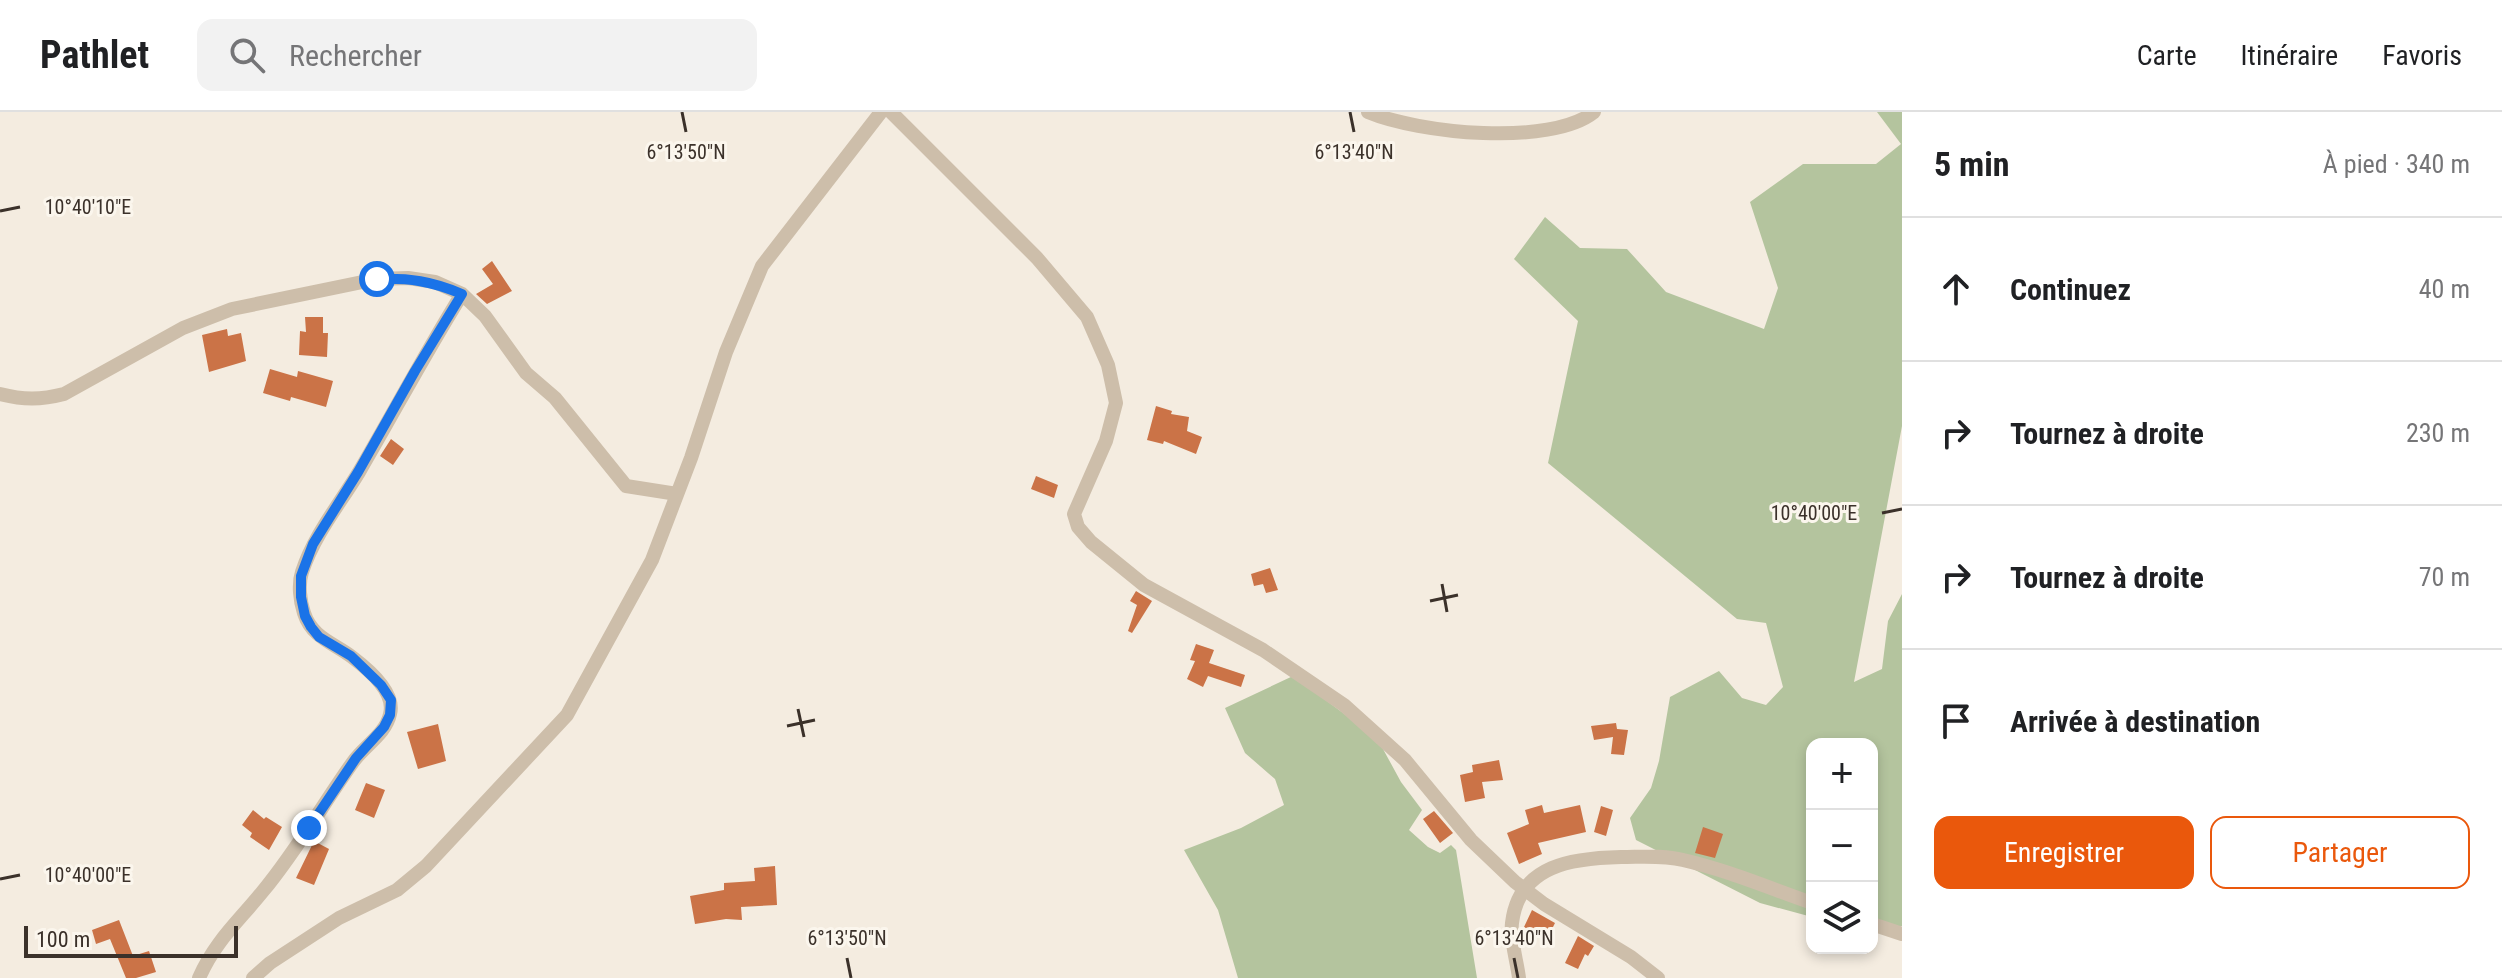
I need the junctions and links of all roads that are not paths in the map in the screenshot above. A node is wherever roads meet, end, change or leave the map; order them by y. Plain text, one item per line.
1 (881, 112) edge
2 (891, 112) edge
3 (1368, 112) edge
4 (1594, 112) edge
5 (462, 294) junction
6 (0, 394) edge
7 (677, 494) junction
8 (1524, 890) junction
9 (1806, 901) edge
10 (1878, 926) edge
11 (1902, 934) edge
12 (199, 978) edge
13 (253, 978) edge
14 (1519, 978) edge
15 (1658, 978) edge

1 - 7 street
2 - 8 street
3 - 4 street
5 - 6 street
5 - 7 street
5 - 12 street
7 - 13 street
8 - 9 street
8 - 14 street
8 - 15 street
10 - 11 street

